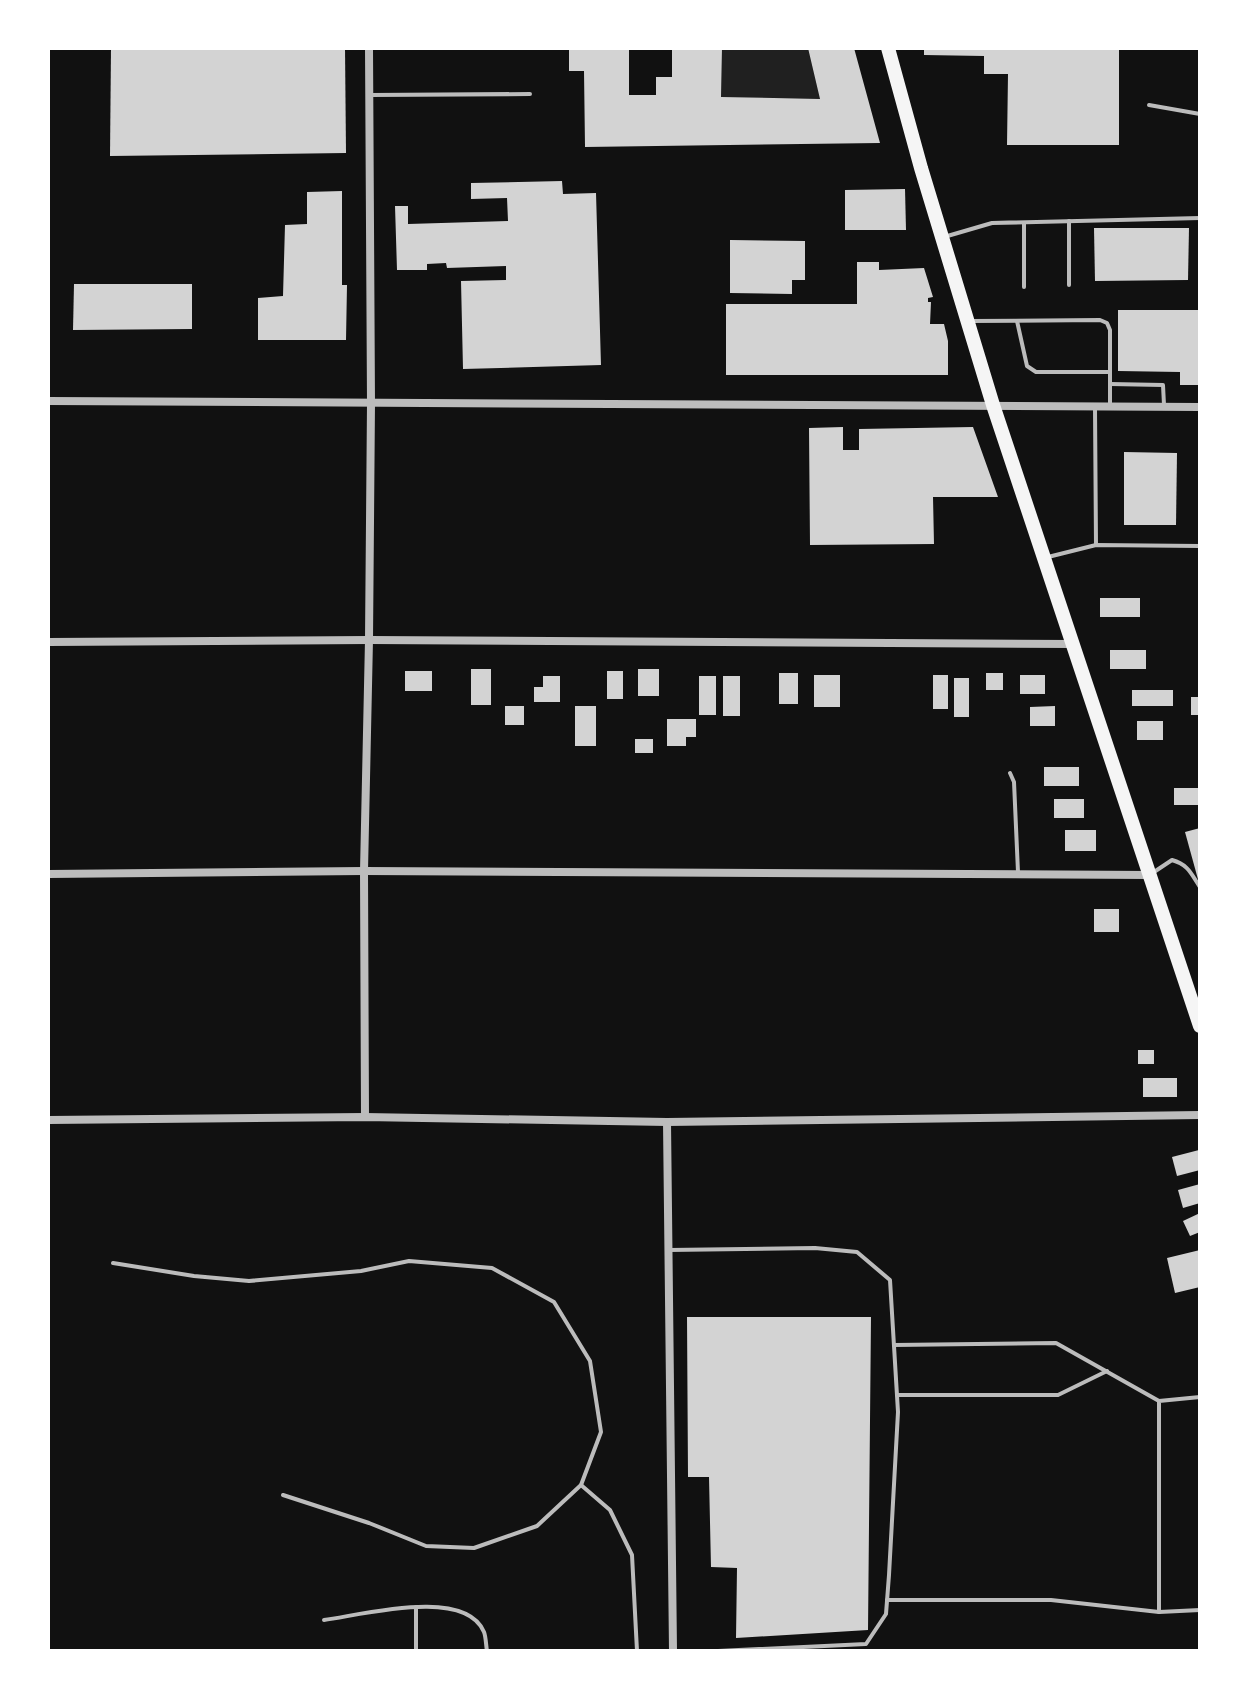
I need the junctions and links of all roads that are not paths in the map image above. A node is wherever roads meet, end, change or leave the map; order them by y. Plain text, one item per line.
1 (369, 48) edge
2 (888, 48) edge
3 (530, 94) dead end
4 (370, 95) junction
5 (1149, 105) dead end
6 (1200, 114) edge
7 (1200, 218) edge
8 (1069, 221) junction
9 (1024, 223) junction
10 (942, 238) junction
11 (1069, 285) dead end
12 (1024, 287) dead end
13 (967, 321) junction
14 (1017, 321) junction
15 (1110, 372) junction
16 (1110, 384) junction
17 (48, 401) edge
18 (371, 403) junction
19 (993, 405) junction
20 (1095, 406) junction
21 (1110, 406) junction
22 (1164, 407) junction
23 (1200, 407) edge
24 (1096, 545) junction
25 (1200, 546) edge
26 (1045, 558) junction
27 (369, 640) junction
28 (48, 642) edge
29 (1074, 644) junction
30 (1010, 773) dead end
31 (364, 871) junction
32 (48, 874) edge
33 (1019, 874) junction
34 (1149, 875) junction
35 (1200, 887) edge
36 (1200, 1026) edge
37 (1200, 1115) edge
38 (365, 1117) junction
39 (48, 1120) edge
40 (667, 1122) junction
41 (669, 1250) junction
42 (113, 1263) dead end
43 (894, 1345) junction
44 (1107, 1371) junction
45 (897, 1395) junction
46 (1200, 1397) edge
47 (1159, 1401) junction
48 (581, 1485) junction
49 (283, 1495) dead end
50 (887, 1600) junction
51 (416, 1607) junction
52 (1200, 1610) edge
53 (1159, 1612) junction
54 (324, 1620) dead end
55 (416, 1651) edge
56 (434, 1651) edge
57 (487, 1651) edge
58 (637, 1651) edge
59 (673, 1651) edge
60 (718, 1651) edge

1 - 4 street
2 - 10 main road
3 - 4 lane
4 - 18 street
5 - 6 lane
7 - 8 lane
8 - 9 lane
8 - 11 lane
9 - 10 lane
9 - 12 lane
10 - 13 main road
13 - 14 lane
13 - 19 main road
14 - 15 lane
14 - 15 lane
15 - 16 lane
16 - 21 lane
16 - 22 lane
17 - 18 street
18 - 19 street
18 - 27 street
19 - 20 street
19 - 26 main road
20 - 21 street
20 - 24 lane
21 - 22 street
22 - 23 street
24 - 25 lane
24 - 26 lane
26 - 29 main road
27 - 28 street
27 - 29 street
27 - 31 street
29 - 34 main road
30 - 33 lane
31 - 32 street
31 - 33 street
31 - 38 street
33 - 34 street
34 - 35 lane
34 - 36 main road
37 - 40 street
38 - 39 street
38 - 40 street
40 - 41 street
41 - 43 lane
41 - 59 street
42 - 48 lane
43 - 44 lane
43 - 45 lane
44 - 45 lane
44 - 47 lane
45 - 50 lane
46 - 47 lane
47 - 53 lane
48 - 49 lane
48 - 58 lane
50 - 53 lane
50 - 60 lane
51 - 54 lane
51 - 55 lane
51 - 57 lane
52 - 53 lane
55 - 56 lane

